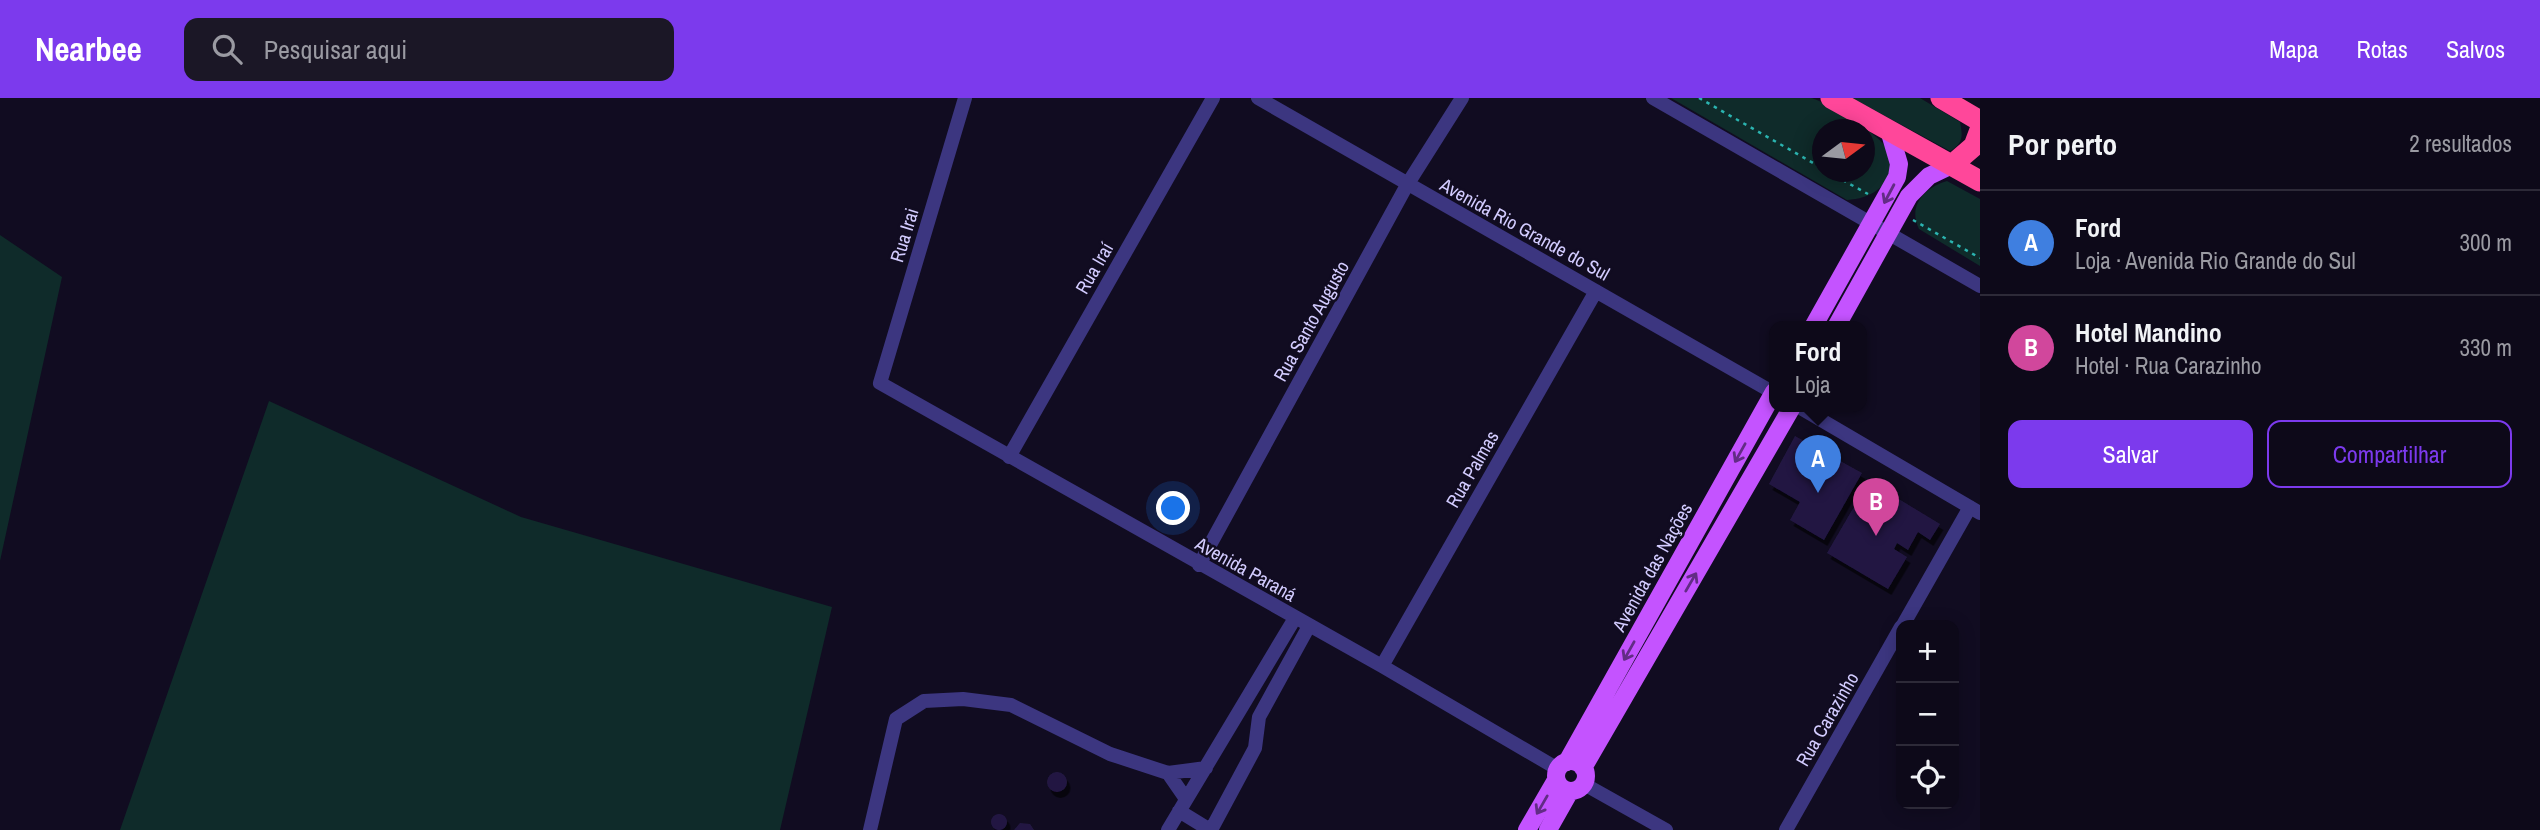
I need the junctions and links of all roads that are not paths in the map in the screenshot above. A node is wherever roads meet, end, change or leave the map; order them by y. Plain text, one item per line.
1 (965, 98) edge
2 (1213, 98) edge
3 (1258, 98) edge
4 (1462, 98) edge
5 (1653, 98) edge
6 (1830, 98) edge
7 (1941, 98) edge
8 (1980, 121) edge
9 (1889, 130) junction
10 (1980, 130) edge
11 (1952, 165) junction
12 (1980, 181) edge
13 (1408, 185) junction
14 (1880, 229) junction
15 (1980, 286) edge
16 (1596, 291) junction
17 (1817, 321) edge
18 (1839, 321) edge
19 (880, 383) joint
20 (1769, 391) edge
21 (1769, 403) edge
22 (1789, 412) edge
23 (1808, 412) edge
24 (1009, 457) junction
25 (1975, 510) edge
26 (1199, 565) junction
27 (1295, 618) junction
28 (1906, 620) edge
29 (1309, 626) junction
30 (1896, 637) edge
31 (1268, 662) junction
32 (1382, 666) junction
33 (1284, 671) junction
34 (1206, 768) junction
35 (1168, 773) junction
36 (1570, 776) junction
37 (1183, 805) junction
38 (870, 830) edge
39 (1168, 830) edge
40 (1210, 830) edge
41 (1527, 830) edge
42 (1548, 830) edge
43 (1666, 830) edge
44 (1786, 830) edge

1 - 19 street, Rua Irai
2 - 24 street, Rua Iraí
3 - 13 street, Avenida Rio Grande do Sul
4 - 13 street, Rua Santo Augusto
5 - 14 street
6 - 9 highway
7 - 8 highway
9 - 11 highway
9 -> 14 main road
10 - 11 highway
11 - 12 highway
11 - 14 main road
13 - 16 street, Avenida Rio Grande do Sul
13 - 26 street, Rua Santo Augusto
14 - 15 street
14 - 17 main road
14 - 18 main road
16 - 20 street, Avenida Rio Grande do Sul
16 - 32 street, Rua Palmas
19 - 24 street, Avenida Paraná
21 -> 36 main road, Avenida das Nações
36 -> 22 main road, Avenida das Nações
23 - 25 street
24 - 26 street, Avenida Paraná
25 - 28 street, Rua Carazinho
26 - 27 street, Avenida Paraná
27 - 29 street, Avenida Paraná
27 - 31 street
29 - 32 street, Avenida Paraná
29 - 33 street
30 - 44 street, Rua Carazinho
31 - 33 street
31 - 34 street
32 - 36 street, Avenida Paraná
33 - 40 street
34 - 35 street
34 - 37 street
35 - 37 street
35 - 38 street
36 -> 41 main road, Avenida das Nações
36 - 42 main road, Avenida das Nações
36 - 43 street, Avenida Paraná
37 - 39 street
37 - 40 street

